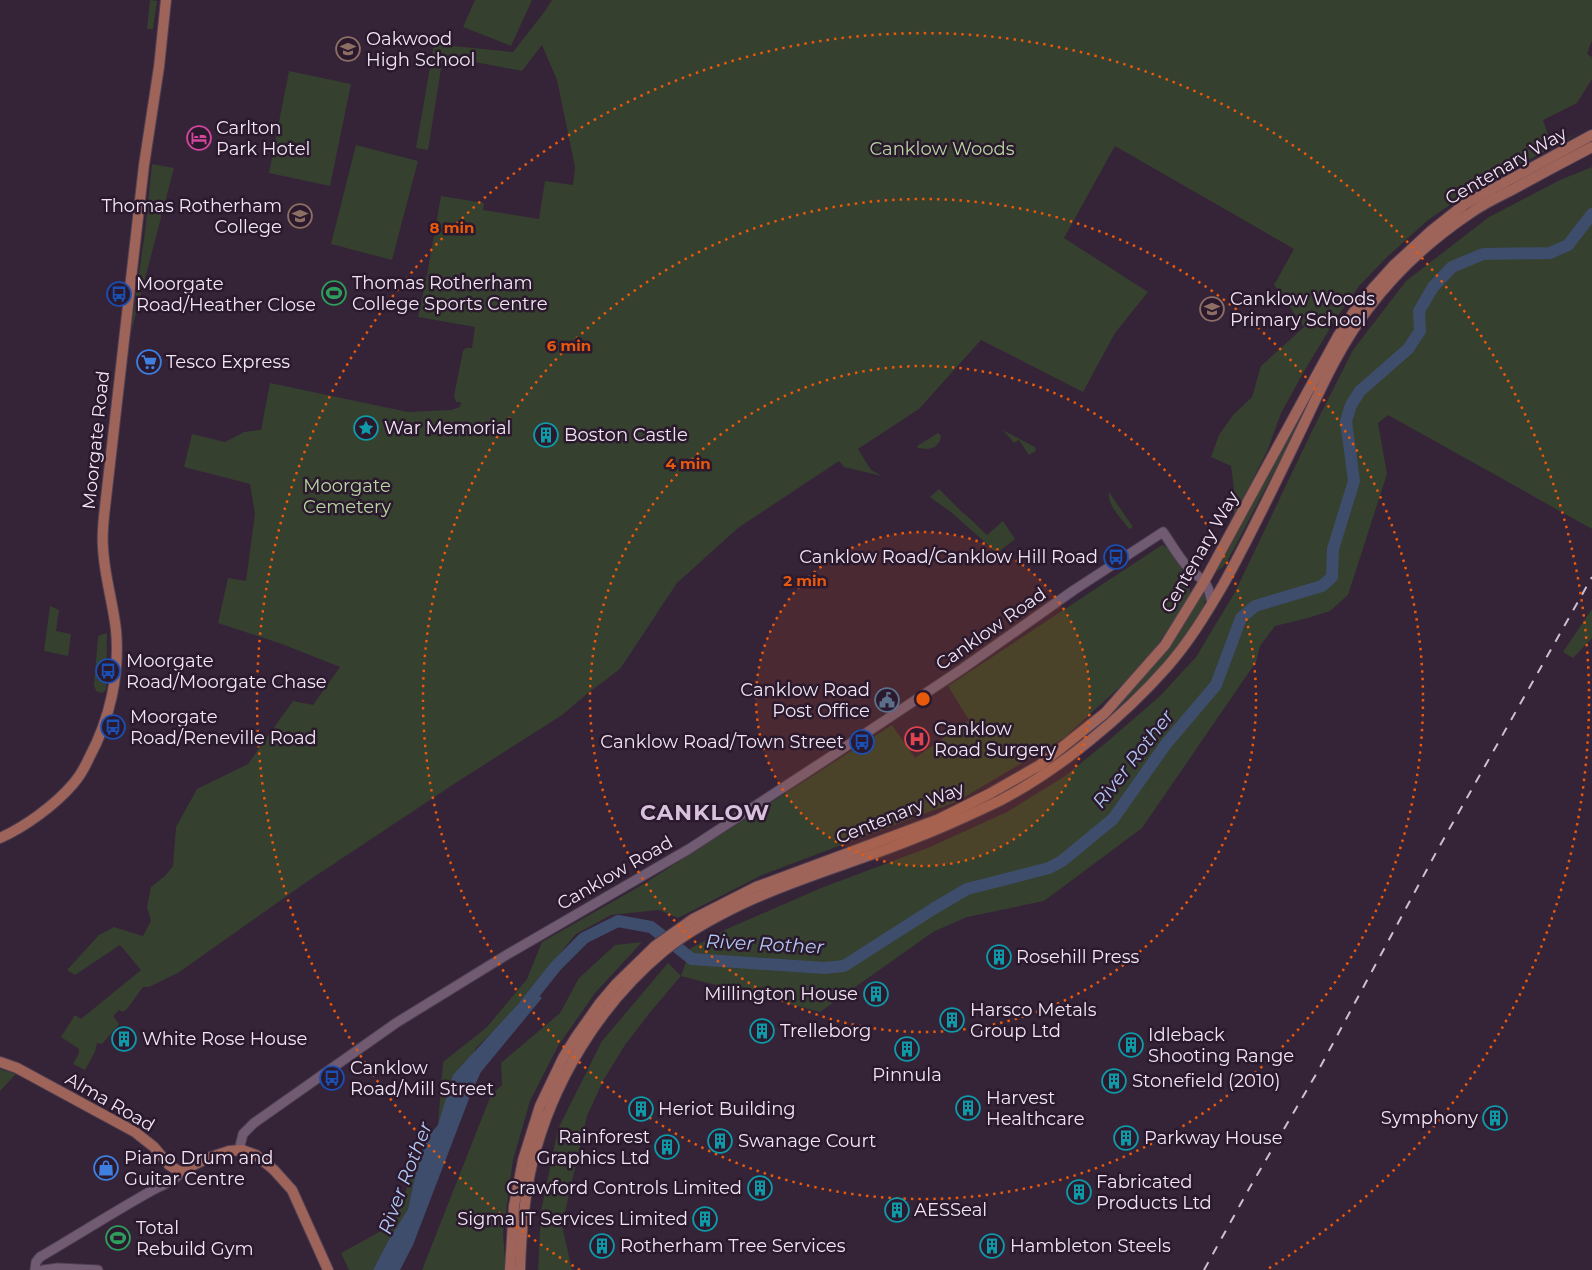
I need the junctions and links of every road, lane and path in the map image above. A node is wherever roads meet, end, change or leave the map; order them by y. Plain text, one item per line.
1 (166, 0) edge
2 (1592, 135) edge
3 (1592, 147) edge
4 (1592, 152) edge
5 (1549, 170) junction
6 (1233, 566) junction
7 (1205, 580) junction
8 (1212, 604) junction
9 (0, 838) edge
10 (695, 923) junction
11 (658, 949) junction
12 (0, 1056) edge
13 (0, 1062) edge
14 (17, 1068) junction
15 (239, 1150) junction
16 (177, 1170) junction
17 (35, 1270) edge
18 (44, 1270) edge
19 (98, 1270) edge
20 (328, 1270) edge
21 (510, 1270) edge
22 (520, 1270) edge

1 - 9 main road, Moorgate Road
2 - 7 main road, Centenary Way
3 - 5 main road
4 - 5 main road
5 - 6 main road, Centenary Way
6 - 7 main road
6 - 8 main road, Centenary Way
7 - 8 street
7 - 10 main road, Centenary Way
7 - 15 street, Canklow Road
8 - 10 main road, Centenary Way
10 - 11 main road, Centenary Way
11 - 21 main road, Centenary Way
11 - 22 main road, Centenary Way
12 - 14 main road, Alma Road
13 - 14 main road, Alma Road
14 - 16 main road, Alma Road
15 - 16 main road
15 - 20 main road
16 - 17 street
18 - 19 street

